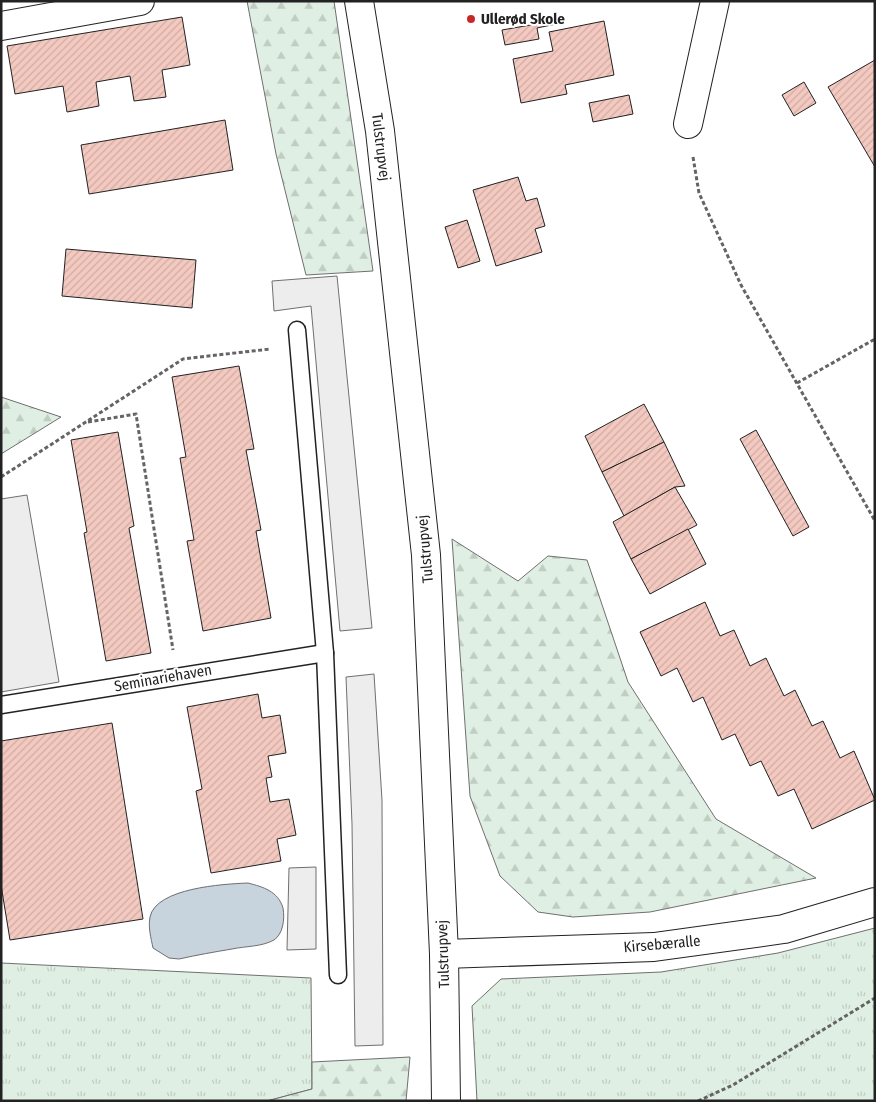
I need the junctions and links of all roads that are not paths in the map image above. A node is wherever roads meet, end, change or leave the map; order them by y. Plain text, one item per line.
1 (140, 1) edge
2 (360, 1) edge
3 (715, 1) edge
4 (1, 26) edge
5 (688, 124) road end
6 (297, 338) road end
7 (325, 653) junction
8 (1, 705) edge
9 (875, 902) edge
10 (444, 954) junction
11 (338, 975) dead end
12 (446, 1101) edge

1 - 4 street
2 - 10 street, Tulstrupvej
3 - 5 street
6 - 7 lane
7 - 8 lane, Seminariehaven
7 - 11 lane
9 - 10 street, Kirsebæralle
10 - 12 street, Tulstrupvej

